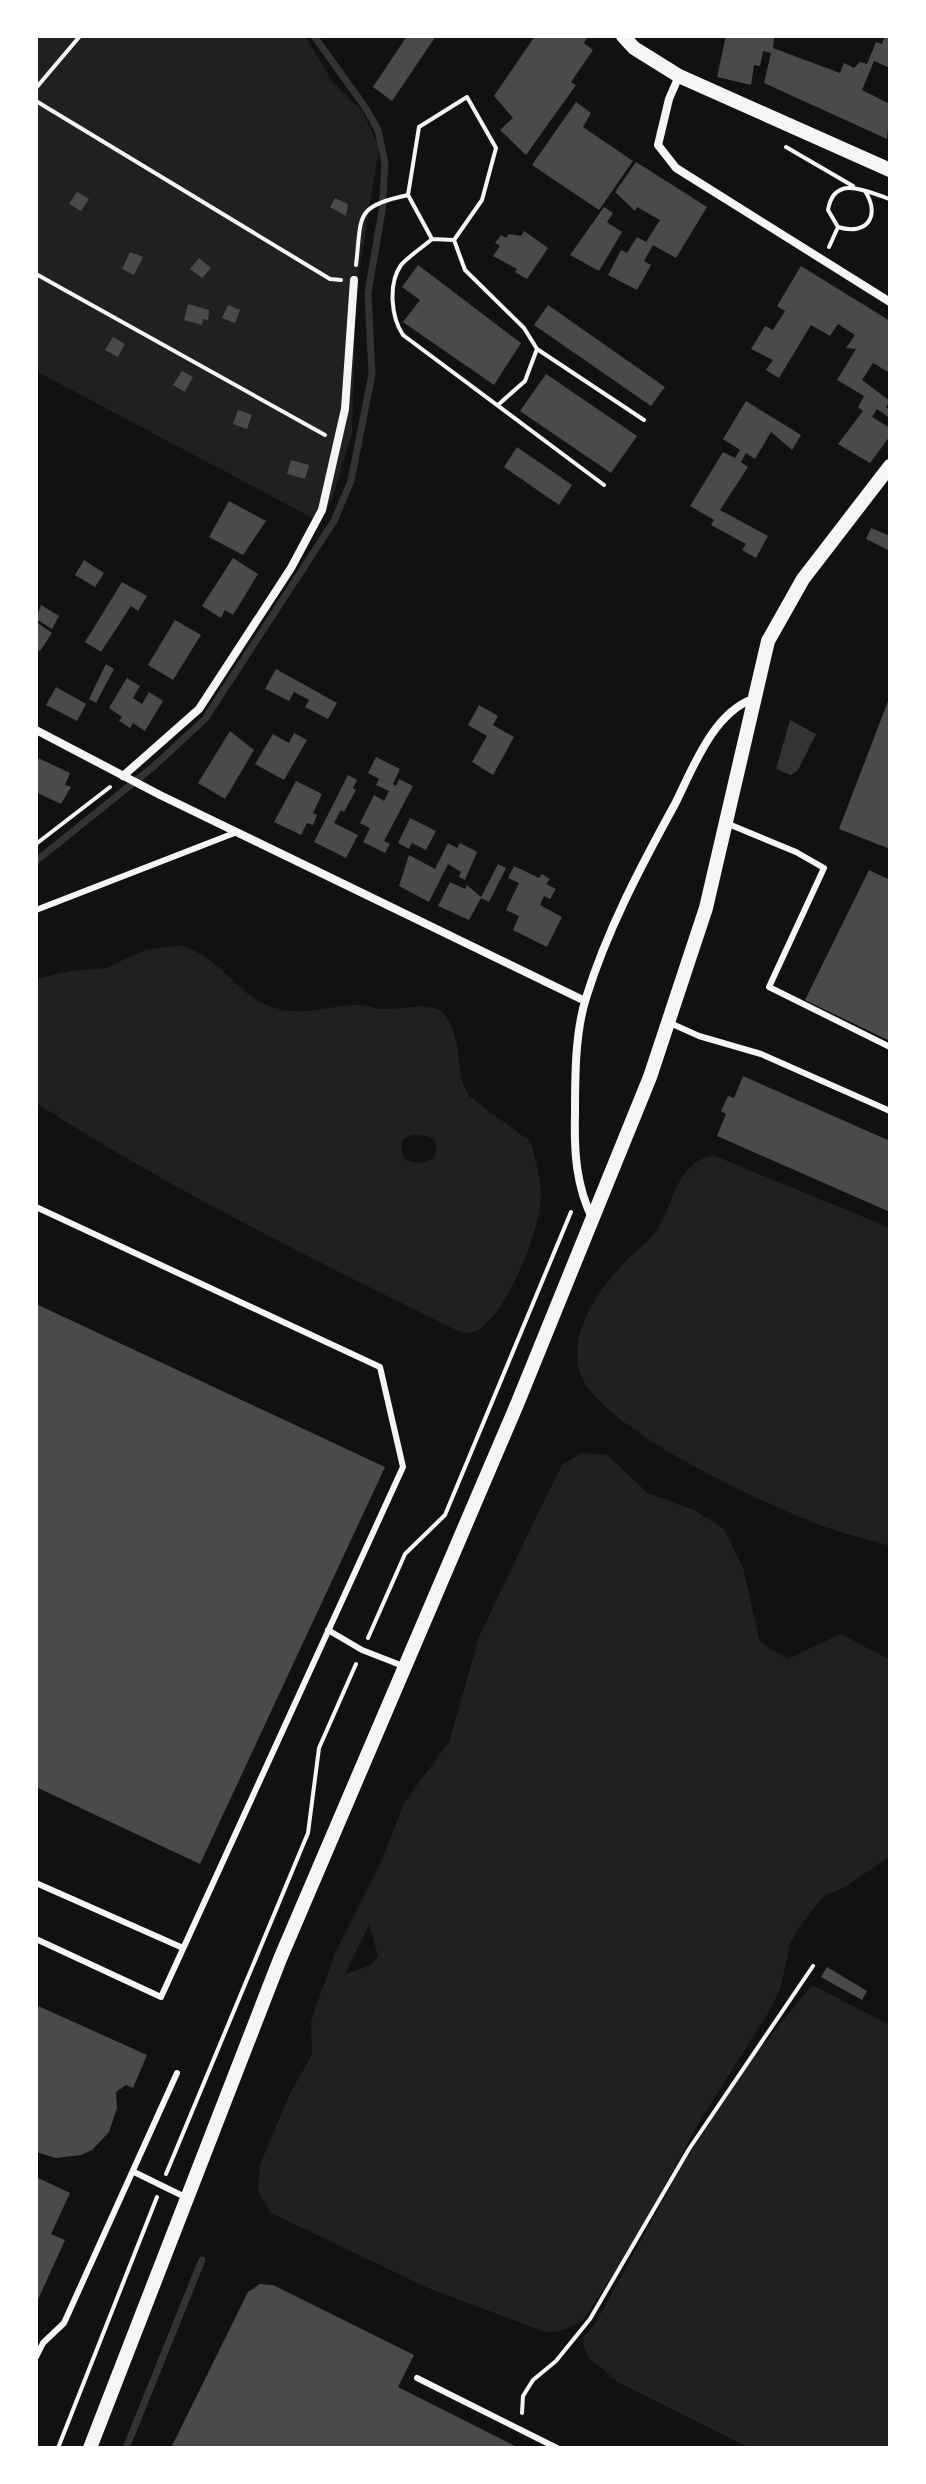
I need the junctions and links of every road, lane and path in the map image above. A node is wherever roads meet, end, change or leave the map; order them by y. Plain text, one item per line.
1 (80, 36) edge
2 (623, 36) edge
3 (679, 76) junction
4 (36, 88) edge
5 (36, 101) edge
6 (786, 147) dead end
7 (890, 170) edge
8 (854, 186) junction
9 (865, 191) junction
10 (408, 195) junction
11 (890, 199) edge
12 (432, 239) junction
13 (454, 240) junction
14 (36, 274) edge
15 (354, 280) junction
16 (890, 302) edge
17 (537, 349) junction
18 (498, 405) junction
19 (644, 420) dead end
20 (337, 442) junction
21 (890, 466) edge
22 (604, 485) dead end
23 (753, 699) junction
24 (36, 730) edge
25 (123, 776) junction
26 (726, 823) junction
27 (237, 832) junction
28 (36, 844) edge
29 (36, 910) edge
30 (585, 1001) junction
31 (670, 1023) junction
32 (890, 1047) edge
33 (890, 1111) edge
34 (579, 1192) junction
35 (36, 1207) edge
36 (593, 1222) junction
37 (328, 1630) junction
38 (362, 1650) junction
39 (403, 1666) junction
40 (36, 1883) edge
41 (36, 1939) edge
42 (183, 1948) junction
43 (813, 1966) dead end
44 (177, 2073) dead end
45 (134, 2172) junction
46 (162, 2185) junction
47 (185, 2197) junction
48 (36, 2357) edge
49 (417, 2378) dead end
50 (521, 2430) junction
51 (58, 2448) edge
52 (90, 2448) edge
53 (557, 2448) edge

1 - 4 path
2 - 3 street
3 - 7 street
3 - 16 street
5 - 15 path
6 - 8 path
8 - 9 path
8 - 9 path
9 - 11 path
10 - 12 path
10 - 13 path
10 - 15 path
12 - 13 path
12 - 18 path
13 - 17 path
14 - 20 path
15 - 20 street
17 - 18 path
17 - 19 path
18 - 22 path
20 - 25 street
21 - 23 street
23 - 26 street
23 - 30 street
24 - 25 street
25 - 27 street
25 - 28 path
26 - 31 street
26 - 32 lane
27 - 29 lane
27 - 30 street
30 - 34 street
31 - 33 lane
31 - 36 street
34 - 36 street
34 - 38 path
35 - 37 lane
36 - 39 street
37 - 38 lane
37 - 42 lane
38 - 39 lane
38 - 46 path
39 - 47 street
40 - 42 lane
41 - 42 lane
43 - 50 path
44 - 45 lane
45 - 46 lane
45 - 48 lane
46 - 47 lane
46 - 51 path
47 - 52 street
49 - 50 lane
50 - 53 lane

